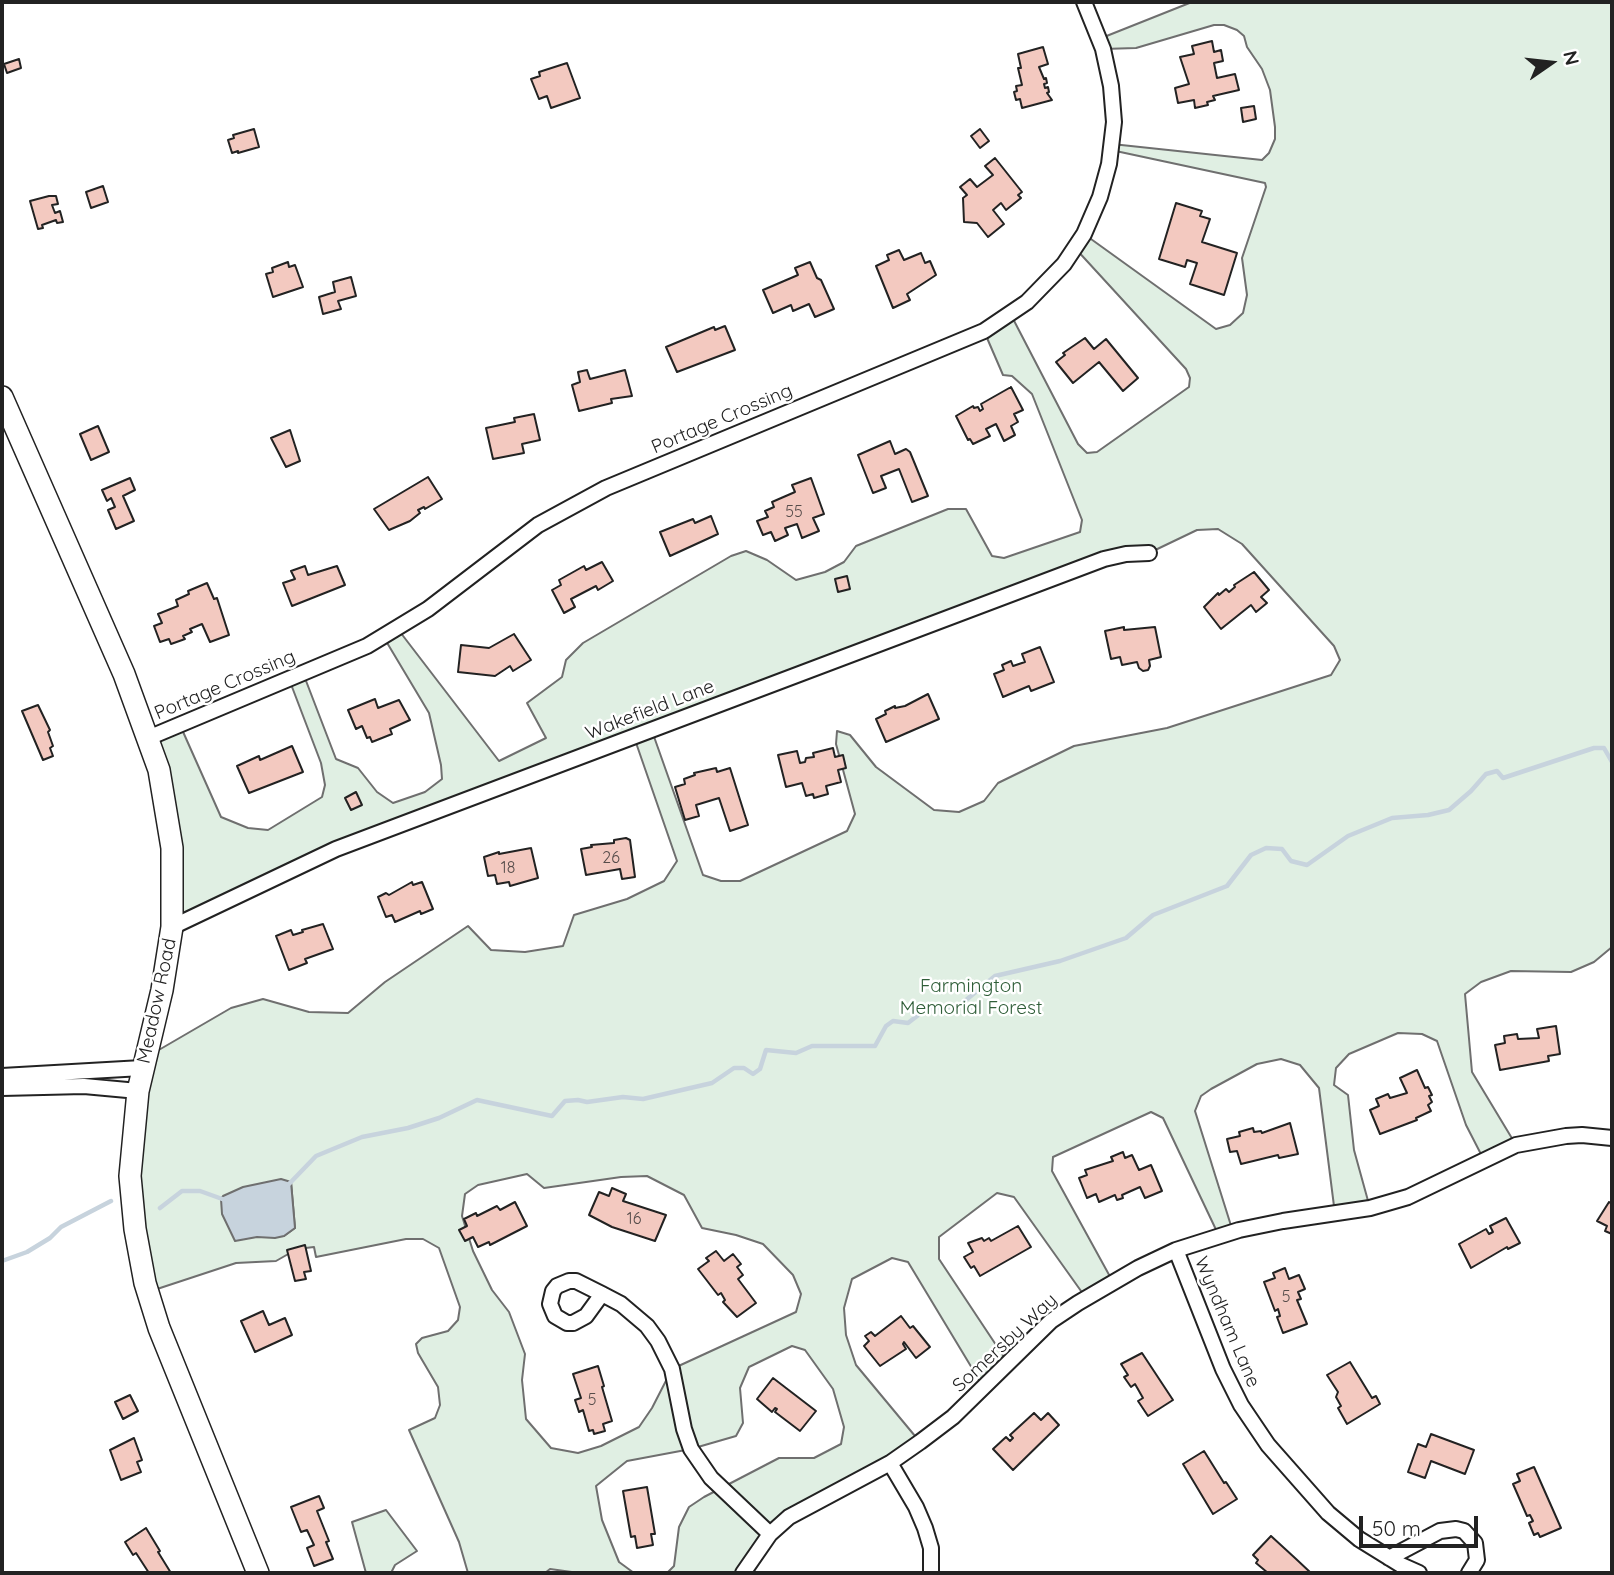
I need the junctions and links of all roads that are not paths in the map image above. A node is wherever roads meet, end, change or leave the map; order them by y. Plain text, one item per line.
1 (1084, 2) edge
2 (2, 397) edge
3 (1149, 553) dead end
4 (148, 738) junction
5 (172, 927) junction
6 (142, 1068) junction
7 (2, 1076) edge
8 (2, 1088) edge
9 (138, 1091) junction
10 (1612, 1138) edge
11 (1176, 1250) junction
12 (602, 1294) dead end
13 (890, 1463) junction
14 (770, 1534) junction
15 (1389, 1558) junction
16 (258, 1573) edge
17 (743, 1573) edge
18 (931, 1573) edge
19 (1419, 1573) edge
20 (1469, 1573) edge

1 - 4 street, Portage Crossing
2 - 4 street, Meadow Road
3 - 5 street, Wakefield Lane
4 - 5 street, Meadow Road
5 - 6 street, Meadow Road
6 - 7 street
6 - 9 street, Meadow Road
8 - 9 street
9 - 16 street, Meadow Road
10 - 11 street, Somersby Way
11 - 13 street, Somersby Way
11 - 15 street, Wyndham Lane
12 - 14 street
13 - 14 street, Somersby Way
13 - 18 street
14 - 17 street, Somersby Way
15 - 19 street, Wyndham Lane
15 - 20 street

